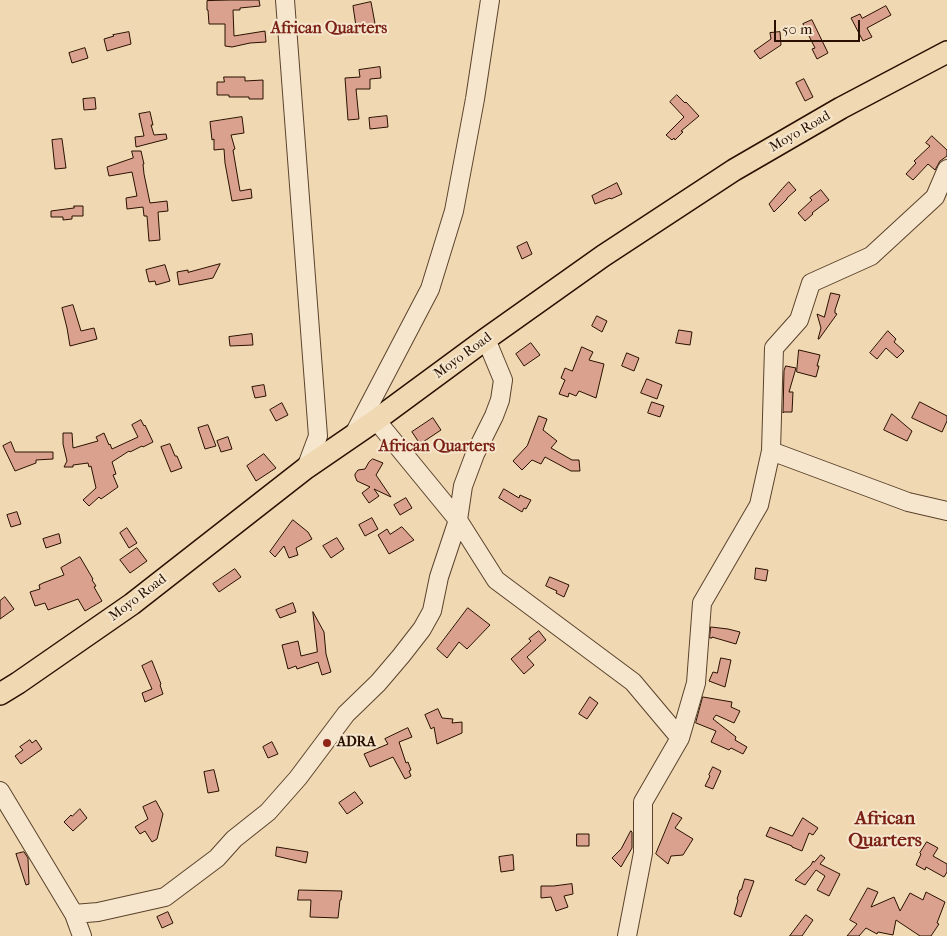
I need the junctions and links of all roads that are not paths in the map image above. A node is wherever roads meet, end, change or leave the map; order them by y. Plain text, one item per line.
1 (285, 0) edge
2 (490, 0) edge
3 (947, 52) edge
4 (947, 169) edge
5 (486, 339) junction
6 (376, 420) junction
7 (353, 436) junction
8 (771, 451) junction
9 (306, 468) junction
10 (947, 511) edge
11 (458, 520) junction
12 (0, 694) edge
13 (680, 738) junction
14 (0, 791) edge
15 (98, 912) junction
16 (74, 914) junction
17 (82, 934) edge
18 (627, 936) edge

1 - 9 street
2 - 7 street
3 - 5 main road, Moyo Road
4 - 8 street
5 - 6 main road, Moyo Road
5 - 11 street
6 - 7 main road, Moyo Road
6 - 11 street
7 - 9 main road, Moyo Road
8 - 10 street
8 - 13 street
9 - 12 main road, Moyo Road
11 - 13 street
11 - 15 street
13 - 18 street
14 - 16 street
15 - 16 street
15 - 17 street
16 - 17 street

